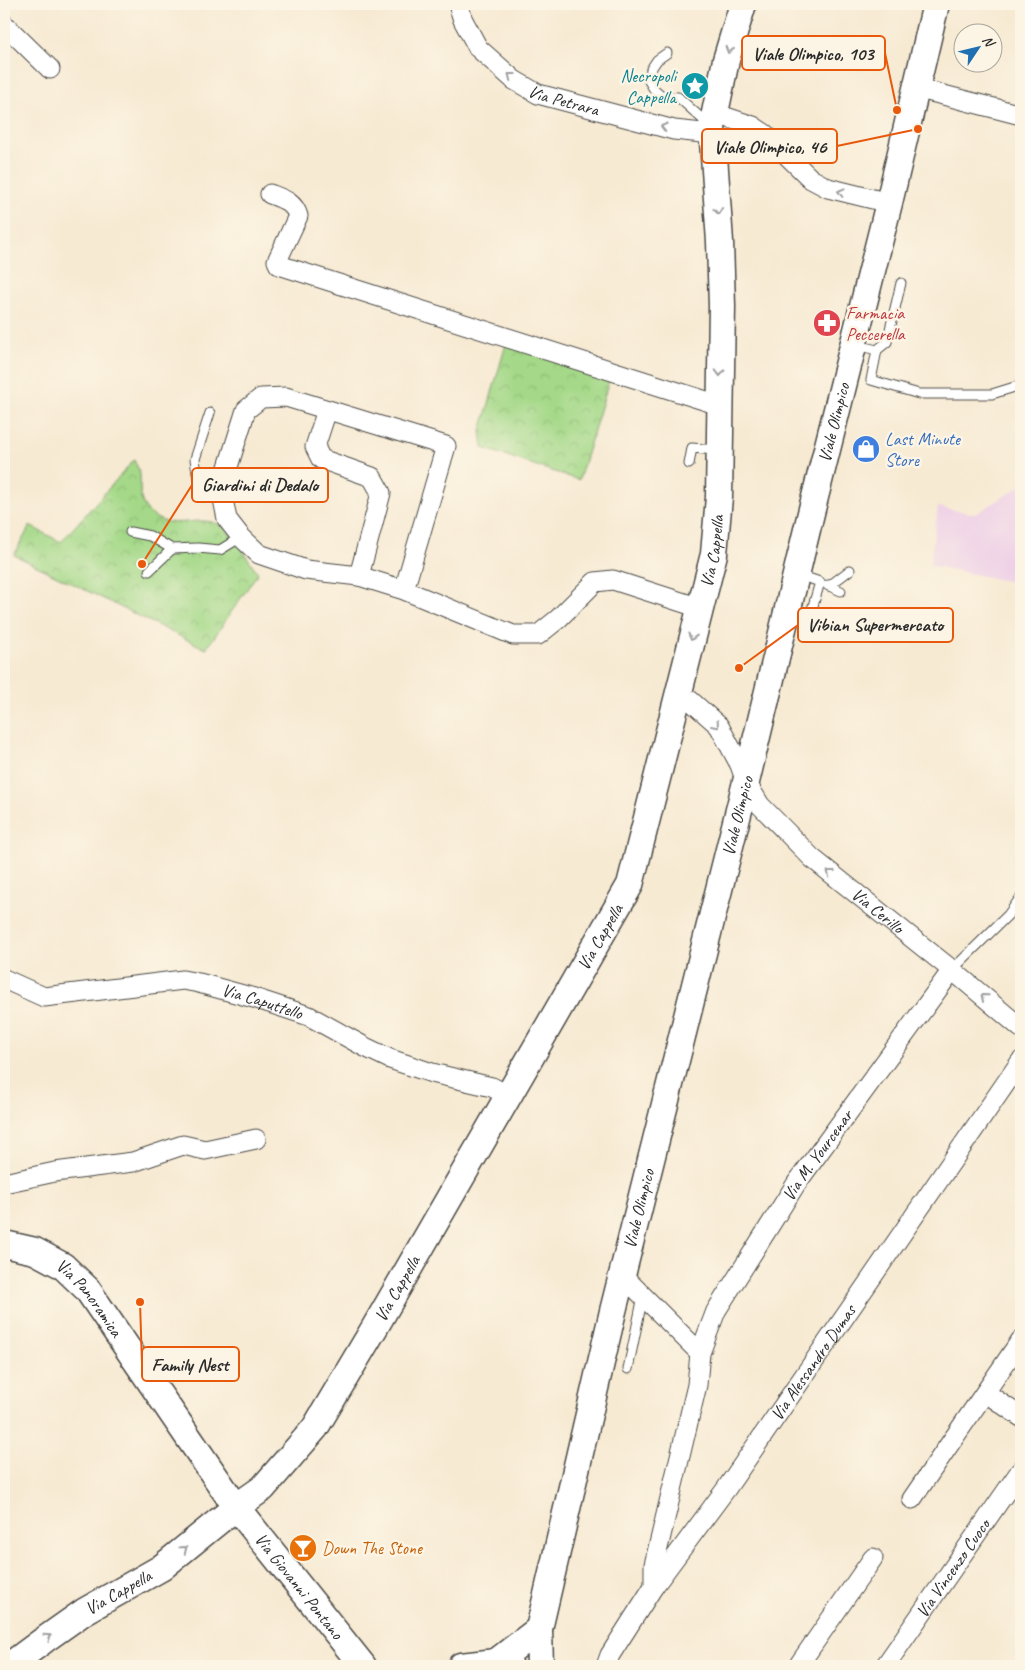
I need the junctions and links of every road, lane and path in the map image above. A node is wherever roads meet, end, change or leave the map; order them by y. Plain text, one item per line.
1 (458, 4) edge
2 (744, 4) edge
3 (933, 4) edge
4 (4, 24) edge
5 (667, 54) dead end
6 (50, 69) dead end
7 (916, 88) junction
8 (1021, 115) edge
9 (713, 125) junction
10 (270, 194) dead end
11 (889, 203) junction
12 (901, 284) dead end
13 (865, 348) junction
14 (1021, 385) edge
15 (719, 405) junction
16 (327, 410) junction
17 (210, 413) dead end
18 (719, 450) junction
19 (689, 464) dead end
20 (223, 502) junction
21 (130, 532) dead end
22 (241, 537) junction
23 (172, 549) junction
24 (850, 570) dead end
25 (149, 571) dead end
26 (359, 576) junction
27 (808, 578) junction
28 (829, 586) junction
29 (404, 590) junction
30 (841, 591) dead end
31 (700, 608) junction
32 (677, 696) junction
33 (746, 782) junction
34 (1021, 897) edge
35 (952, 970) junction
36 (4, 979) edge
37 (1021, 1028) edge
38 (1021, 1061) edge
39 (509, 1096) junction
40 (256, 1138) dead end
41 (4, 1184) edge
42 (4, 1244) edge
43 (622, 1275) junction
44 (643, 1296) junction
45 (1021, 1340) edge
46 (700, 1353) junction
47 (628, 1369) dead end
48 (986, 1393) junction
49 (1021, 1418) edge
50 (1021, 1470) edge
51 (912, 1499) dead end
52 (236, 1507) junction
53 (873, 1558) dead end
54 (654, 1586) junction
55 (539, 1629) junction
56 (503, 1664) edge
57 (9, 1666) edge
58 (363, 1666) edge
59 (461, 1666) edge
60 (540, 1666) edge
61 (606, 1666) edge
62 (798, 1666) edge
63 (885, 1666) edge

9 -> 1 street, Via Petrara
2 -> 9 street, Via Cappella
3 - 7 street, Viale Olimpico
4 - 6 street
5 - 9 lane
7 - 8 street
7 - 11 street, Viale Olimpico
11 -> 9 street, Via Petrara
9 -> 15 street, Via Cappella
10 - 15 street
11 - 13 street, Viale Olimpico
12 - 13 lane
13 - 14 lane
13 - 27 street, Viale Olimpico
15 - 18 street, Via Cappella
16 - 20 street
16 - 26 street
16 - 29 street
17 - 20 lane
18 - 19 lane
18 - 31 street, Via Cappella
20 - 22 street
21 - 23 lane
22 - 23 lane
22 - 26 street
23 - 25 lane
24 - 28 lane
26 - 29 street
27 - 28 lane
27 - 33 street, Viale Olimpico
28 - 30 lane
29 - 31 street
31 -> 32 street, Via Cappella
32 -> 33 street, Via Cerillo
32 - 39 street, Via Cappella
35 -> 33 street, Via Cerillo
33 - 43 street, Viale Olimpico
34 - 35 lane
37 -> 35 street, Via Cerillo
35 - 46 street, Via M. Yourcenar
36 - 39 street, Via Caputtello
38 - 54 street, Via Alessandro Dumas
39 - 52 street, Via Cappella
40 - 41 street
42 - 52 street, Via Panoramica
43 - 44 street
43 - 55 street, Viale Olimpico
44 - 46 street
44 - 47 lane
45 - 48 street
46 - 54 street, Via M. Yourcenar
48 - 49 street
48 - 51 street
50 - 63 street, Via Vincenzo Cuoco
57 -> 52 street, Via Cappella
52 - 58 street, Via Giovanni Pontano
53 - 62 street
54 - 61 street, Via Alessandro Dumas
55 - 56 street
55 - 60 street, Viale Olimpico
56 - 59 street

